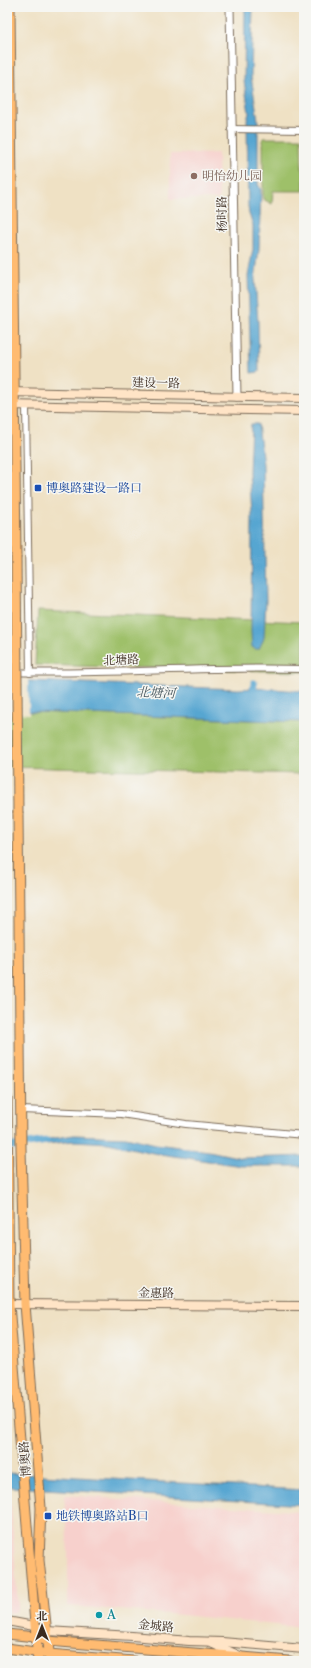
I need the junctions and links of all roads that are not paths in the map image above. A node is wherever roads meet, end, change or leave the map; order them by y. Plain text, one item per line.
1 (10, 7) edge
2 (230, 7) edge
3 (231, 129) junction
4 (304, 130) edge
5 (10, 392) edge
6 (237, 397) junction
7 (304, 398) edge
8 (10, 405) edge
9 (26, 406) junction
10 (304, 410) edge
11 (304, 669) edge
12 (7, 672) edge
13 (30, 673) junction
14 (7, 1097) edge
15 (20, 1097) junction
16 (21, 1110) junction
17 (304, 1135) edge
18 (8, 1140) edge
19 (8, 1151) edge
20 (8, 1304) edge
21 (25, 1304) junction
22 (304, 1306) edge
23 (7, 1621) edge
24 (34, 1626) junction
25 (47, 1631) junction
26 (7, 1634) edge
27 (35, 1637) junction
28 (48, 1641) junction
29 (208, 1642) junction
30 (7, 1648) edge
31 (304, 1649) edge
32 (38, 1657) edge
33 (49, 1658) edge
34 (244, 1658) junction
35 (134, 1661) edge
36 (290, 1661) edge

1 - 5 main road, 博奥路
2 - 3 street, 杨时路
3 - 4 street
3 - 6 street, 杨时路
5 - 6 main road, 建设一路
5 - 8 main road, 博奥路
6 - 7 main road, 建设一路
8 - 9 main road, 建设一路
8 - 15 main road, 博奥路, bridge
9 - 10 main road, 建设一路
9 - 13 street
11 - 13 street, 北塘路
12 - 13 street, 北塘路
14 - 15 main road
14 - 18 main road, 博奥路
15 - 16 main road, 博奥路
16 - 17 street
16 - 21 main road, 博奥路
18 - 19 main road, 博奥路
19 - 20 main road, 博奥路
20 - 21 main road, 金惠路
20 - 24 main road, 博奥路
21 - 22 main road, 金惠路
21 - 25 main road, 博奥路
23 - 24 main road, 金城路
24 - 25 main road, 金城路
24 - 27 main road, 博奥路
25 - 28 main road, 博奥路
25 - 29 main road, 金城路
26 - 27 main road, 金城路
27 - 28 main road, 金城路
27 - 32 main road, 博奥路
28 - 33 main road, 博奥路
28 - 34 main road, 金城路
29 - 31 main road, 金城路
29 - 34 main road
30 - 32 main road
32 - 33 main road
33 - 35 main road
34 - 36 main road, 金城路

